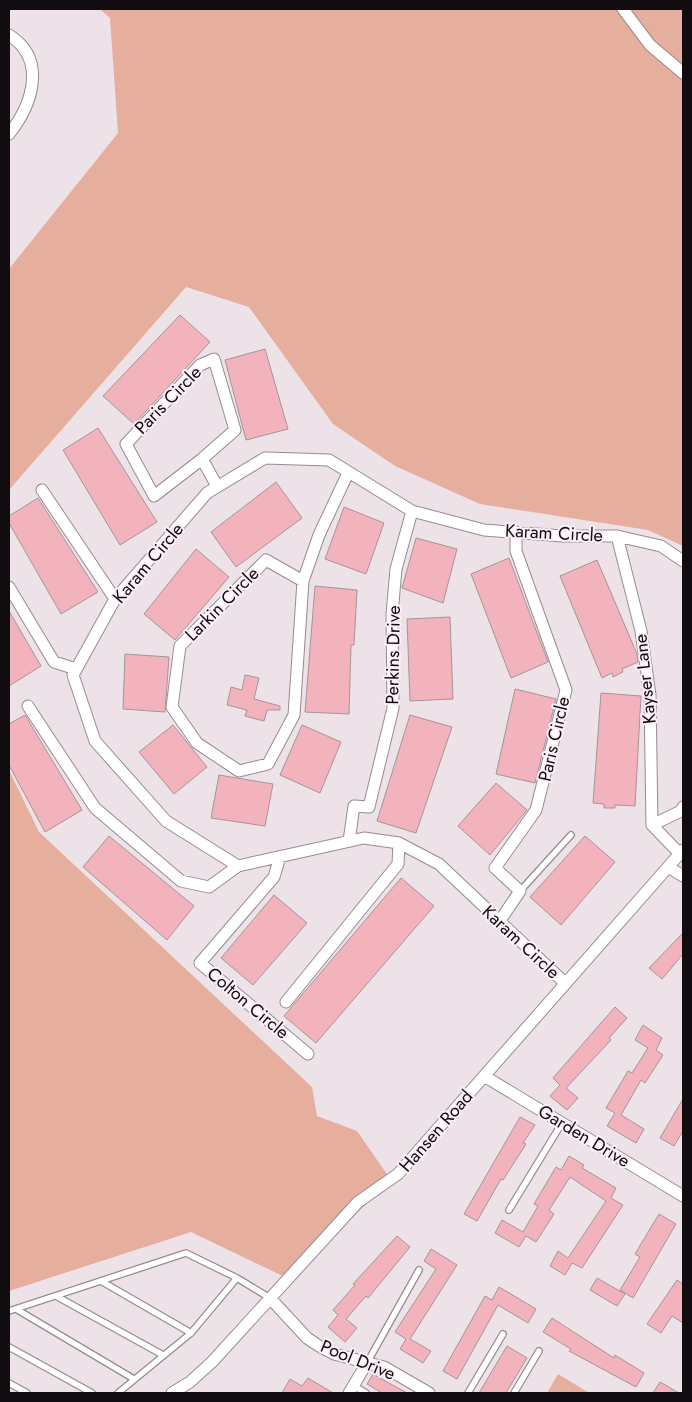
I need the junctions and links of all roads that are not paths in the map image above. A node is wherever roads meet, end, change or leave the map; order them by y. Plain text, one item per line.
1 (623, 9) edge
2 (9, 34) edge
3 (683, 73) edge
4 (9, 134) edge
5 (202, 459) junction
6 (348, 473) junction
7 (218, 486) junction
8 (42, 490) dead end
9 (412, 511) junction
10 (516, 532) junction
11 (617, 536) junction
12 (683, 561) edge
13 (302, 581) junction
14 (9, 587) edge
15 (115, 598) junction
16 (76, 669) junction
17 (28, 706) dead end
18 (683, 807) edge
19 (652, 825) junction
20 (572, 835) dead end
21 (349, 841) junction
22 (399, 843) junction
23 (681, 852) edge
24 (280, 856) junction
25 (238, 866) junction
26 (668, 867) junction
27 (683, 876) edge
28 (520, 890) junction
29 (499, 922) junction
30 (565, 983) junction
31 (286, 1002) dead end
32 (308, 1054) dead end
33 (484, 1076) junction
34 (562, 1123) junction
35 (683, 1196) edge
36 (509, 1210) dead end
37 (419, 1270) dead end
38 (238, 1278) junction
39 (101, 1281) junction
40 (56, 1296) junction
41 (270, 1298) junction
42 (16, 1309) junction
43 (9, 1311) edge
44 (192, 1333) junction
45 (503, 1334) dead end
46 (9, 1347) edge
47 (539, 1350) dead end
48 (163, 1356) junction
49 (367, 1364) junction
50 (134, 1379) junction
51 (9, 1383) edge
52 (351, 1390) edge
53 (27, 1393) edge
54 (92, 1393) edge
55 (118, 1393) edge
56 (172, 1393) edge
57 (366, 1393) edge
58 (429, 1393) edge
59 (468, 1393) edge
60 (514, 1393) edge

1 - 3 street
2 - 4 street
5 - 5 street, Paris Circle
5 - 7 street
6 - 7 street, Karam Circle
6 - 9 street, Karam Circle
6 - 13 street, Larkin Circle
7 - 15 street, Karam Circle
8 - 15 street
9 - 10 street, Karam Circle
9 - 21 street, Perkins Drive
10 - 11 street, Karam Circle
10 - 28 street, Paris Circle
11 - 12 street, Karam Circle
11 - 19 street, Kayser Lane
13 - 13 street, Larkin Circle
14 - 16 street
15 - 16 street, Karam Circle
16 - 25 street
17 - 25 street
18 - 19 street
19 - 23 street
20 - 28 lane
21 - 22 street, Karam Circle
21 - 24 street, Karam Circle
22 - 29 street, Karam Circle
22 - 31 street, Colton Circle
23 - 26 street, Hansen Road
24 - 25 street, Karam Circle
24 - 32 street, Colton Circle
26 - 27 street
26 - 30 street, Hansen Road
28 - 29 street
29 - 30 street, Karam Circle
30 - 33 street, Hansen Road
33 - 34 street, Garden Drive
33 - 41 street, Hansen Road
34 - 35 street, Garden Drive
34 - 36 lane
37 - 49 lane
38 - 39 lane
38 - 41 lane
38 - 44 lane
39 - 40 lane
39 - 44 lane
40 - 42 lane
40 - 48 lane
41 - 49 street, Pool Drive
41 - 56 street, Hansen Road
42 - 43 lane
42 - 50 lane
44 - 48 lane
45 - 59 lane
46 - 54 lane
47 - 60 lane
48 - 50 lane
49 - 52 street
49 - 58 street, Pool Drive
50 - 55 lane
51 - 53 lane
52 - 57 lane

